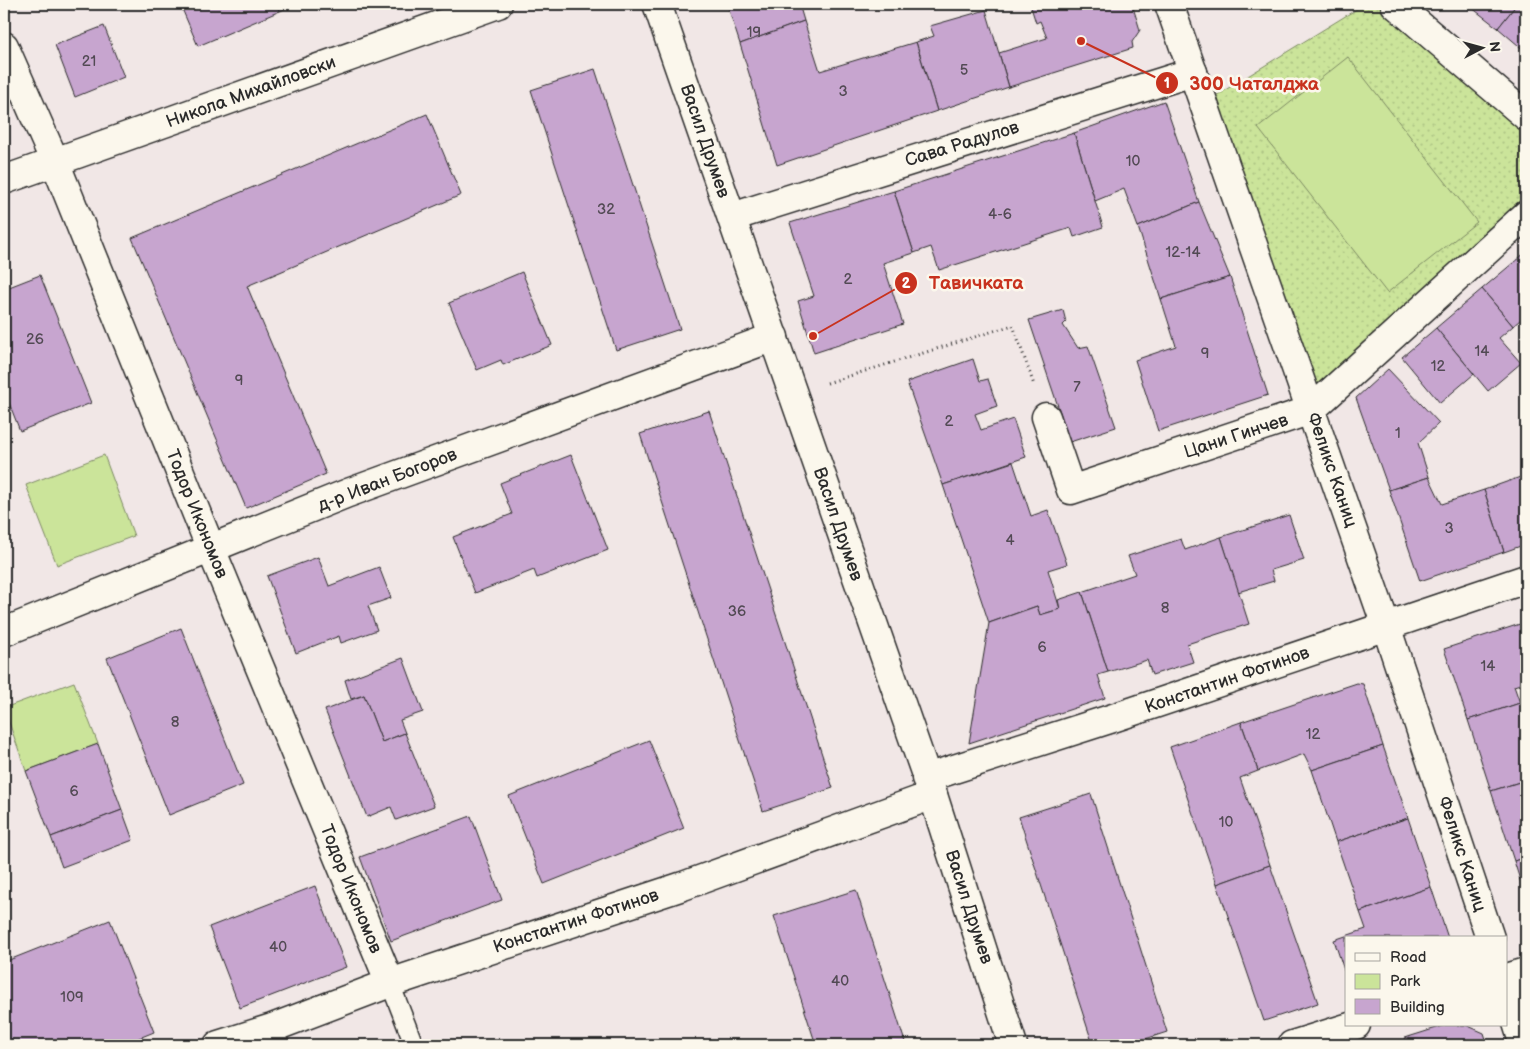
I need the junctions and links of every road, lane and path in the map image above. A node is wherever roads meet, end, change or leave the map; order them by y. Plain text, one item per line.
1 (498, 4) edge
2 (657, 4) edge
3 (1169, 4) edge
4 (1395, 4) edge
5 (4, 46) edge
6 (1193, 72) junction
7 (1526, 116) edge
8 (55, 162) junction
9 (4, 180) edge
10 (1526, 215) edge
11 (732, 217) junction
12 (774, 337) junction
13 (793, 394) junction
14 (1311, 410) junction
15 (1046, 417) joint
16 (211, 550) junction
17 (1526, 578) edge
18 (1386, 626) junction
19 (4, 632) edge
20 (929, 787) junction
21 (1489, 936) edge
22 (1526, 972) edge
23 (1508, 977) edge
24 (390, 982) junction
25 (1508, 994) edge
26 (1353, 1026) edge
27 (276, 1036) edge
28 (218, 1045) edge
29 (414, 1045) edge
30 (1013, 1045) edge
31 (1292, 1045) edge
32 (1524, 1045) edge

1 - 8 street, Никола Михайловски
2 - 11 street, Васил Друмев
3 - 6 street, Феликс Каниц
4 - 7 street
5 - 8 street, Тодор Икономов
6 - 11 street, Сава Радулов
6 - 14 street, Феликс Каниц
8 - 9 street, Никола Михайловски
8 - 16 street, Тодор Икономов
10 - 14 street, Цани Гинчев
11 - 12 street, Васил Друмев
12 - 13 street, Васил Друмев
12 - 16 street, д-р Иван Богоров
13 - 15 path
13 - 20 street, Васил Друмев
14 - 15 street, Цани Гинчев
14 - 18 street, Феликс Каниц
16 - 19 street, д-р Иван Богоров
16 - 24 street, Тодор Икономов
17 - 18 street, Константин Фотинов
18 - 20 street, Константин Фотинов
18 - 21 street, Феликс Каниц
20 - 24 street, Константин Фотинов
20 - 30 street, Васил Друмев
22 - 23 street
24 - 27 street, Константин Фотинов
24 - 29 lane
25 - 32 street
26 - 31 street
27 - 28 street, Константин Фотинов

